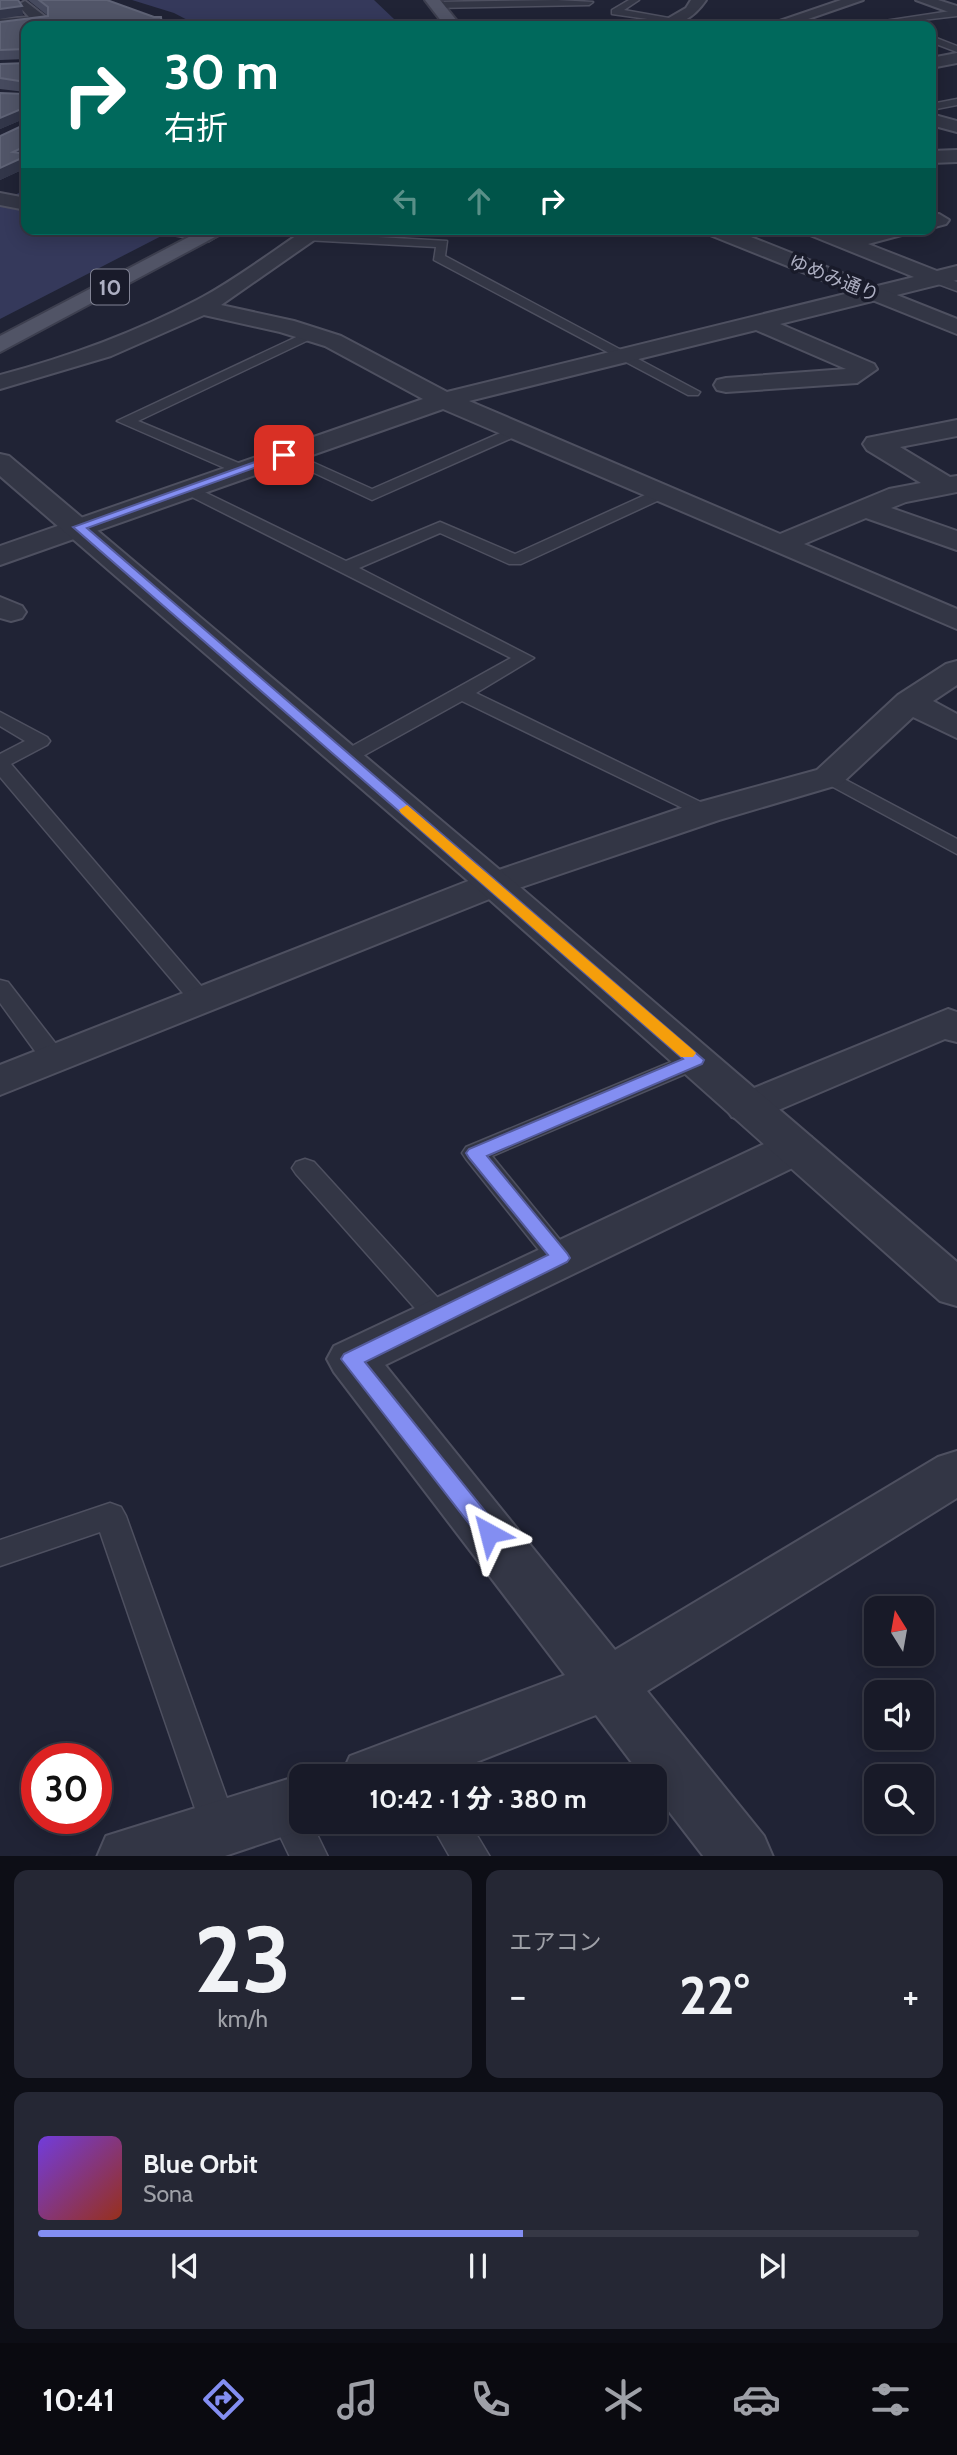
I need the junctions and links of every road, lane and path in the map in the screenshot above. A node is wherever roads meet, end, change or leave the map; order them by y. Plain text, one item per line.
1 (635, 0) edge
2 (699, 0) edge
3 (856, 0) edge
4 (923, 0) edge
5 (433, 2) edge
6 (589, 2) dead end
7 (25, 5) edge
8 (957, 12) edge
9 (42, 21) edge
10 (448, 21) edge
11 (660, 21) edge
12 (679, 21) edge
13 (789, 21) edge
14 (890, 21) edge
15 (21, 22) edge
16 (0, 24) edge
17 (936, 41) edge
18 (957, 49) edge
19 (957, 58) edge
20 (936, 62) edge
21 (957, 102) edge
22 (936, 113) edge
23 (936, 115) edge
24 (957, 116) edge
25 (936, 117) edge
26 (957, 127) edge
27 (957, 156) edge
28 (936, 157) edge
29 (0, 199) edge
30 (21, 203) edge
31 (190, 235) edge
32 (311, 235) edge
33 (337, 235) edge
34 (727, 235) edge
35 (827, 235) edge
36 (878, 235) edge
37 (846, 243) junction
38 (957, 273) edge
39 (935, 278) junction
40 (957, 287) edge
41 (872, 293) junction
42 (200, 307) junction
43 (757, 322) junction
44 (957, 327) edge
45 (312, 335) junction
46 (0, 345) edge
47 (626, 354) junction
48 (0, 382) edge
49 (726, 385) dead end
50 (693, 392) dead end
51 (443, 400) junction
52 (957, 428) edge
53 (516, 431) junction
54 (284, 455) junction
55 (0, 462) edge
56 (243, 470) junction
57 (952, 485) edge
58 (188, 489) junction
59 (662, 493) junction
60 (866, 509) junction
61 (79, 527) junction
62 (957, 541) edge
63 (779, 544) junction
64 (0, 556) edge
65 (345, 568) junction
66 (957, 620) edge
67 (957, 671) edge
68 (461, 693) junction
69 (910, 702) junction
70 (0, 718) edge
71 (957, 727) edge
72 (345, 758) junction
73 (0, 763) edge
74 (829, 777) junction
75 (705, 812) junction
76 (957, 848) edge
77 (494, 884) junction
78 (0, 987) edge
79 (201, 1000) junction
80 (957, 1029) edge
81 (54, 1059) junction
82 (695, 1060) junction
83 (0, 1081) edge
84 (747, 1107) junction
85 (795, 1148) junction
86 (304, 1168) dead end
87 (560, 1258) junction
88 (957, 1289) edge
89 (438, 1316) junction
90 (957, 1472) edge
91 (0, 1553) edge
92 (609, 1684) junction
93 (417, 1764) edge
94 (289, 1824) edge
95 (220, 1829) junction
96 (456, 1834) edge
97 (131, 1856) edge
98 (471, 1856) edge
99 (741, 1856) edge

1 - 11 lane
2 - 12 street
3 - 13 street
4 - 8 street
5 - 6 lane
5 - 10 main road
7 - 9 street
8 - 14 lane
15 - 16 street
17 - 18 lane
19 - 20 street
21 - 22 lane
23 - 24 lane
25 - 26 street
27 - 28 street
29 - 30 street
31 - 46 main road, 10
32 - 42 street
33 - 47 lane
34 - 41 street, ゆめみ通り
35 - 37 street
36 - 37 street
37 - 39 street
38 - 39 street
39 - 40 lane
39 - 41 street
41 - 43 street
41 - 44 street, ゆめみ通り
42 - 45 street
42 - 48 street
43 - 47 street
43 - 49 street
45 - 51 street
45 - 56 lane
47 - 50 lane
47 - 51 street
51 - 53 street
51 - 54 street
52 - 57 street
53 - 54 lane
53 - 59 street
54 - 56 street
55 - 61 street
56 - 58 street
57 - 60 street
58 - 61 street
58 - 65 lane
59 - 63 street
59 - 65 lane
60 - 62 street
60 - 63 street
61 - 64 street
61 - 72 street
63 - 66 street
65 - 68 lane
67 - 69 street
68 - 72 lane
68 - 75 lane
69 - 71 street
69 - 74 street
70 - 73 lane
72 - 77 street
73 - 79 lane
74 - 75 street
74 - 76 lane
75 - 77 street
77 - 79 street
77 - 82 street
78 - 81 lane
79 - 81 street
80 - 84 street
81 - 83 street
82 - 84 street
82 - 87 lane
84 - 85 street
85 - 87 street
85 - 88 street
86 - 89 lane
87 - 89 street
89 - 92 street
90 - 92 street
91 - 95 lane
92 - 93 street
92 - 99 street
94 - 95 street
95 - 97 street
96 - 98 lane

